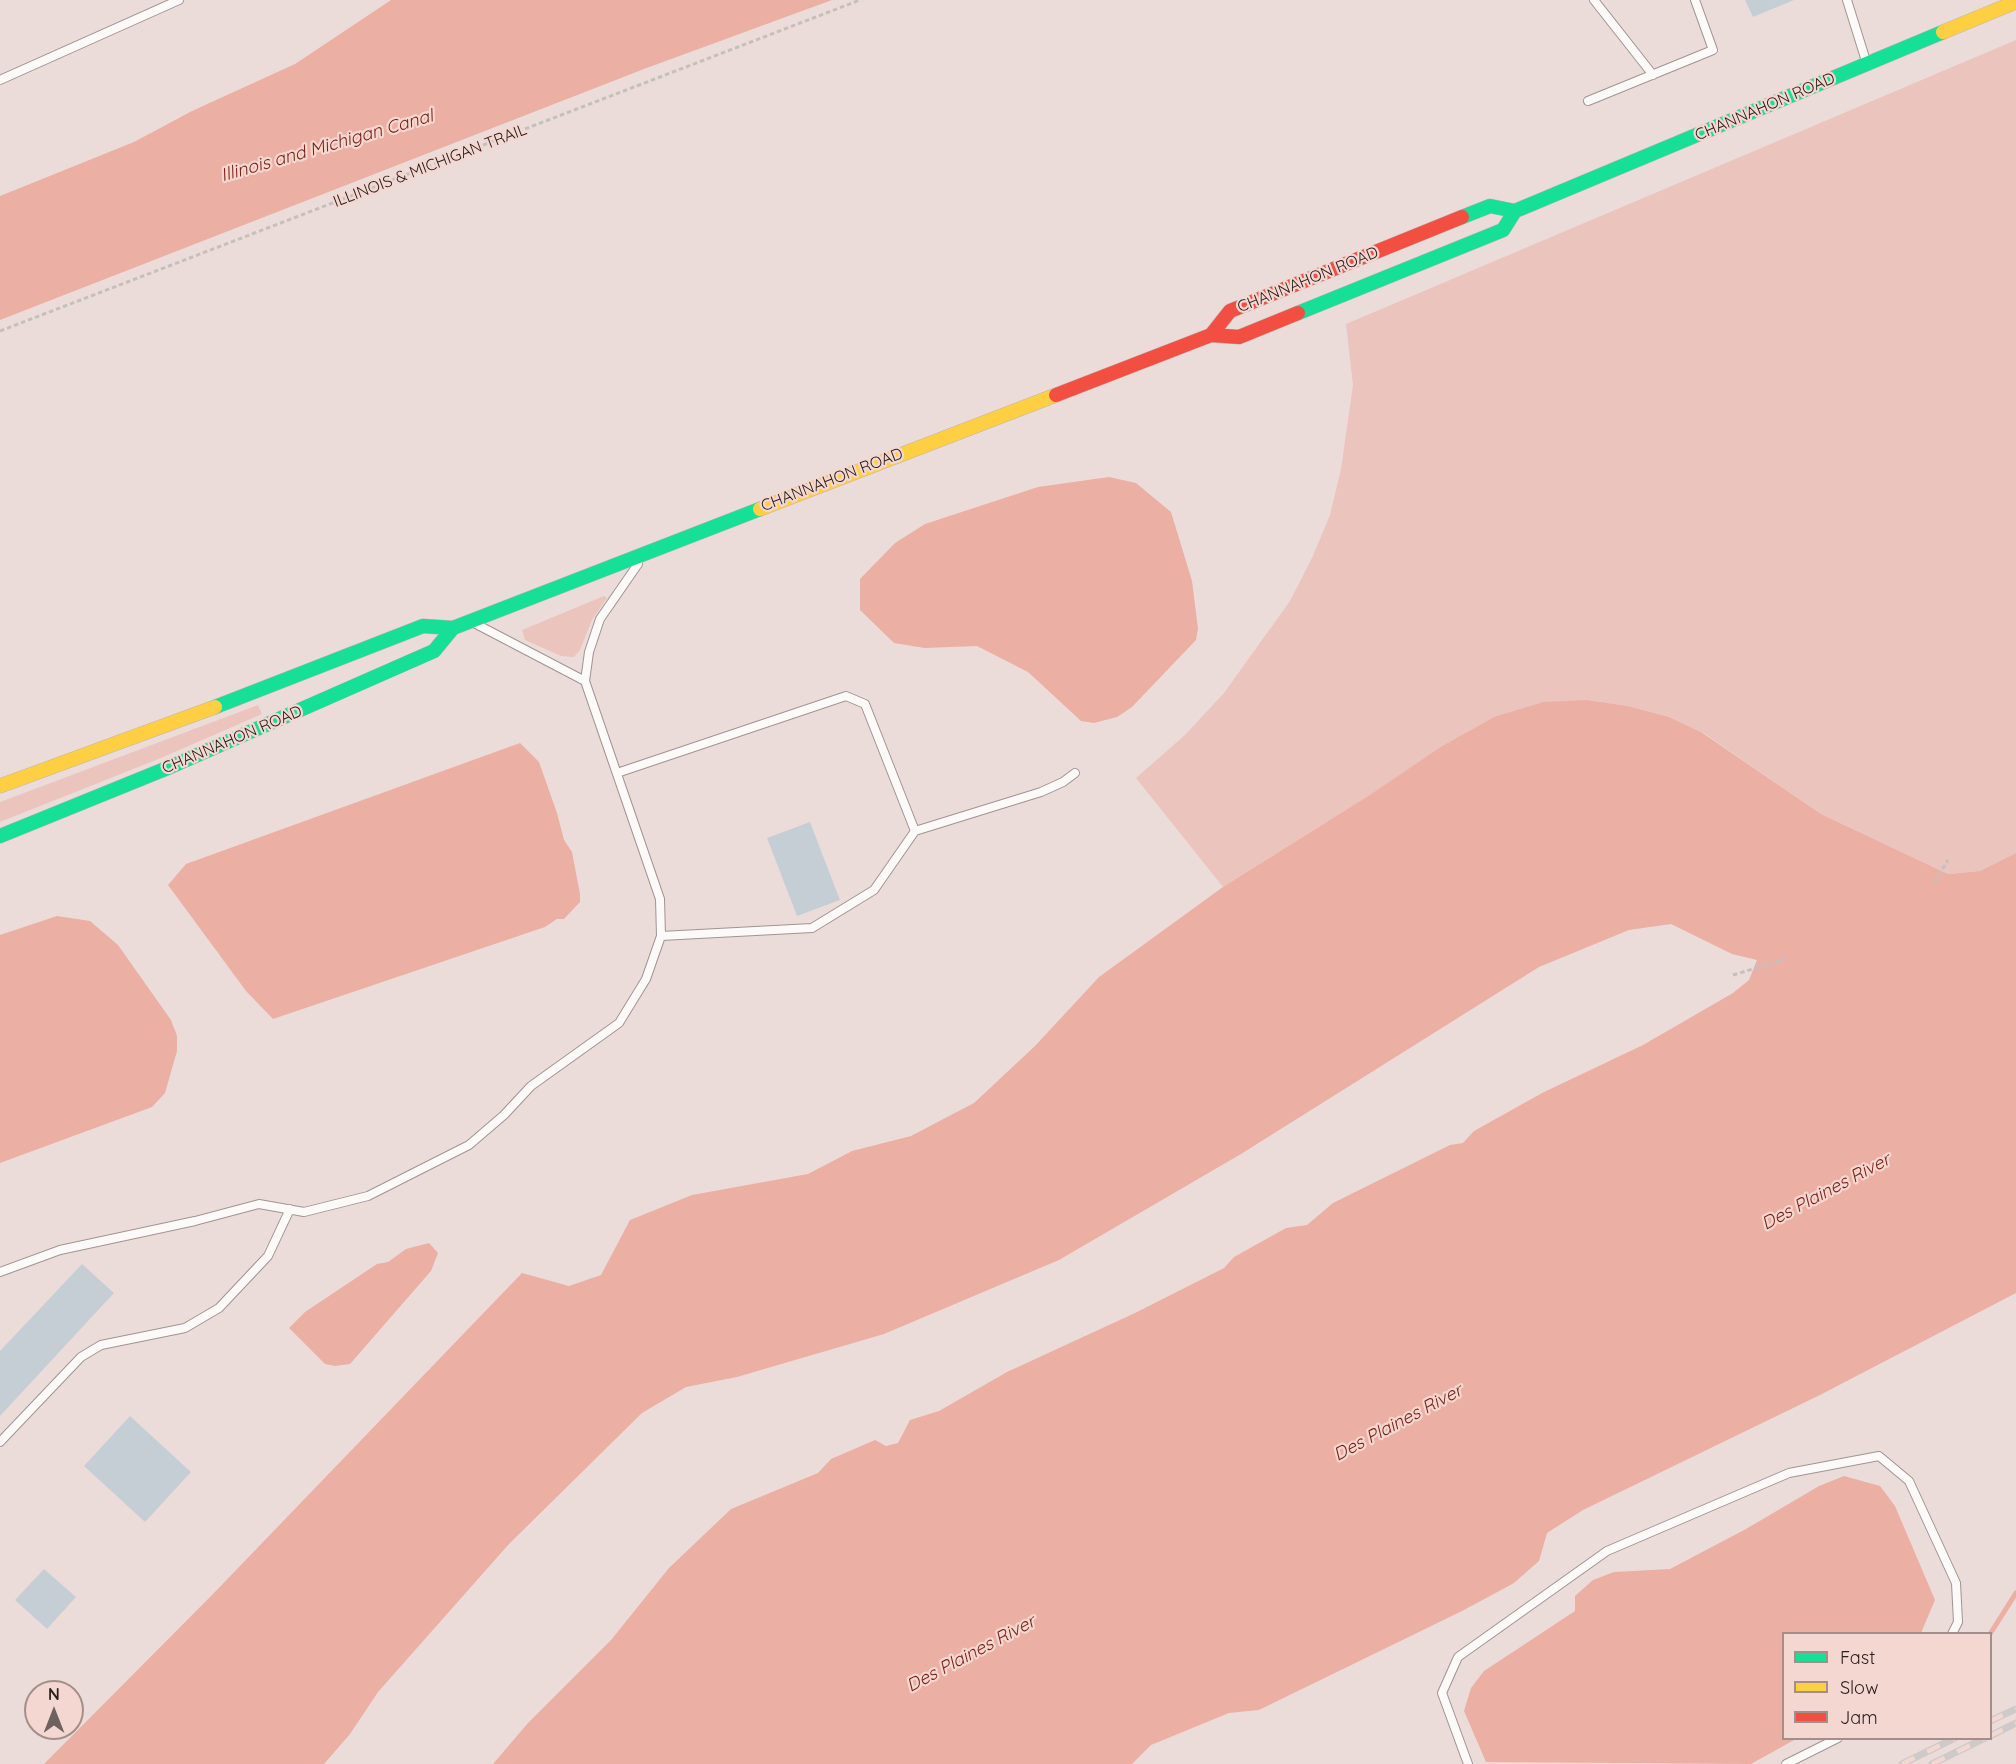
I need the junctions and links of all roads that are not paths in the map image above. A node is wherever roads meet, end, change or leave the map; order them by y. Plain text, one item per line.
1 (179, 0) edge
2 (1594, 0) edge
3 (1695, 0) edge
4 (1847, 0) edge
5 (2016, 2) edge
6 (1990, 6) edge
7 (1867, 64) junction
8 (1653, 75) junction
9 (0, 80) edge
10 (1588, 101) dead end
11 (1515, 212) junction
12 (1211, 334) junction
13 (644, 553) junction
14 (470, 621) junction
15 (453, 628) junction
16 (585, 681) junction
17 (617, 773) junction
18 (1075, 773) dead end
19 (0, 786) edge
20 (915, 831) junction
21 (0, 836) edge
22 (661, 936) junction
23 (290, 1209) junction
24 (0, 1272) edge
25 (0, 1442) edge
26 (1953, 1632) edge
27 (1834, 1740) edge
28 (1468, 1764) edge
29 (1786, 1764) edge

1 - 9 lane
2 - 8 lane
3 - 8 lane
4 - 7 lane
5 - 6 main road, CHANNAHON ROAD
6 - 7 main road, CHANNAHON ROAD
7 - 11 main road, CHANNAHON ROAD
8 - 10 lane
11 - 12 main road, CHANNAHON ROAD
11 - 12 main road, CHANNAHON ROAD
12 - 13 main road, CHANNAHON ROAD
13 - 14 main road, CHANNAHON ROAD
13 - 16 lane
14 - 15 main road, CHANNAHON ROAD
14 - 16 lane
15 - 19 main road, CHANNAHON ROAD
15 - 21 main road, CHANNAHON ROAD
16 - 17 lane
17 - 20 lane
17 - 22 lane
18 - 20 lane
20 - 22 lane
22 - 23 lane
23 - 24 lane
23 - 25 lane
26 - 28 lane
27 - 29 lane

